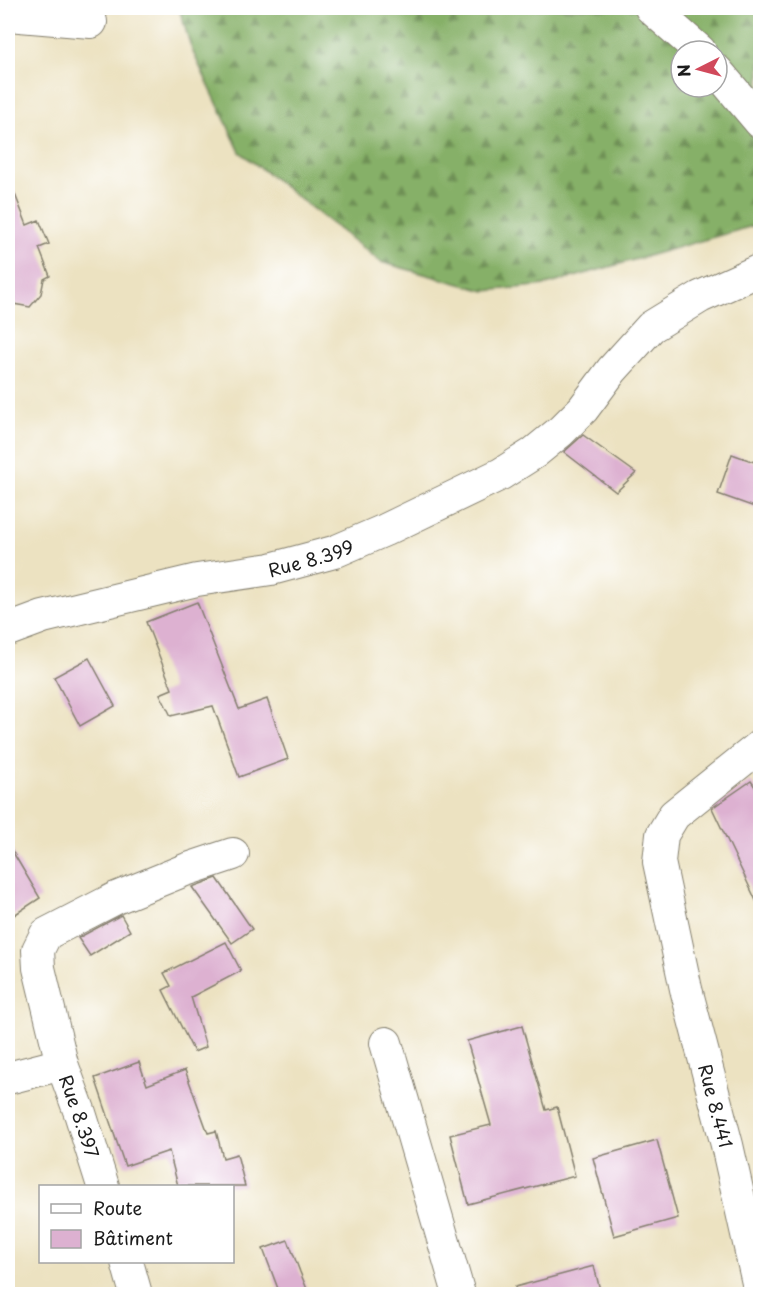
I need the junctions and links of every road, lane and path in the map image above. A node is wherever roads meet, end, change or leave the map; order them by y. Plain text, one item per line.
1 (651, 8) edge
2 (8, 15) edge
3 (91, 22) dead end
4 (686, 39) edge
5 (729, 85) edge
6 (760, 122) edge
7 (760, 270) edge
8 (8, 630) edge
9 (760, 746) edge
10 (233, 854) dead end
11 (386, 1043) dead end
12 (62, 1064) junction
13 (8, 1078) edge
14 (104, 1185) edge
15 (127, 1263) edge
16 (760, 1292) edge
17 (136, 1294) edge
18 (459, 1294) edge

1 - 4 street
2 - 3 street
5 - 6 street
7 - 8 street, Rue 8.399
9 - 16 street, Rue 8.441
10 - 12 street
11 - 18 street
12 - 13 street, Rue 8.397
12 - 14 street, Rue 8.397
15 - 17 street

